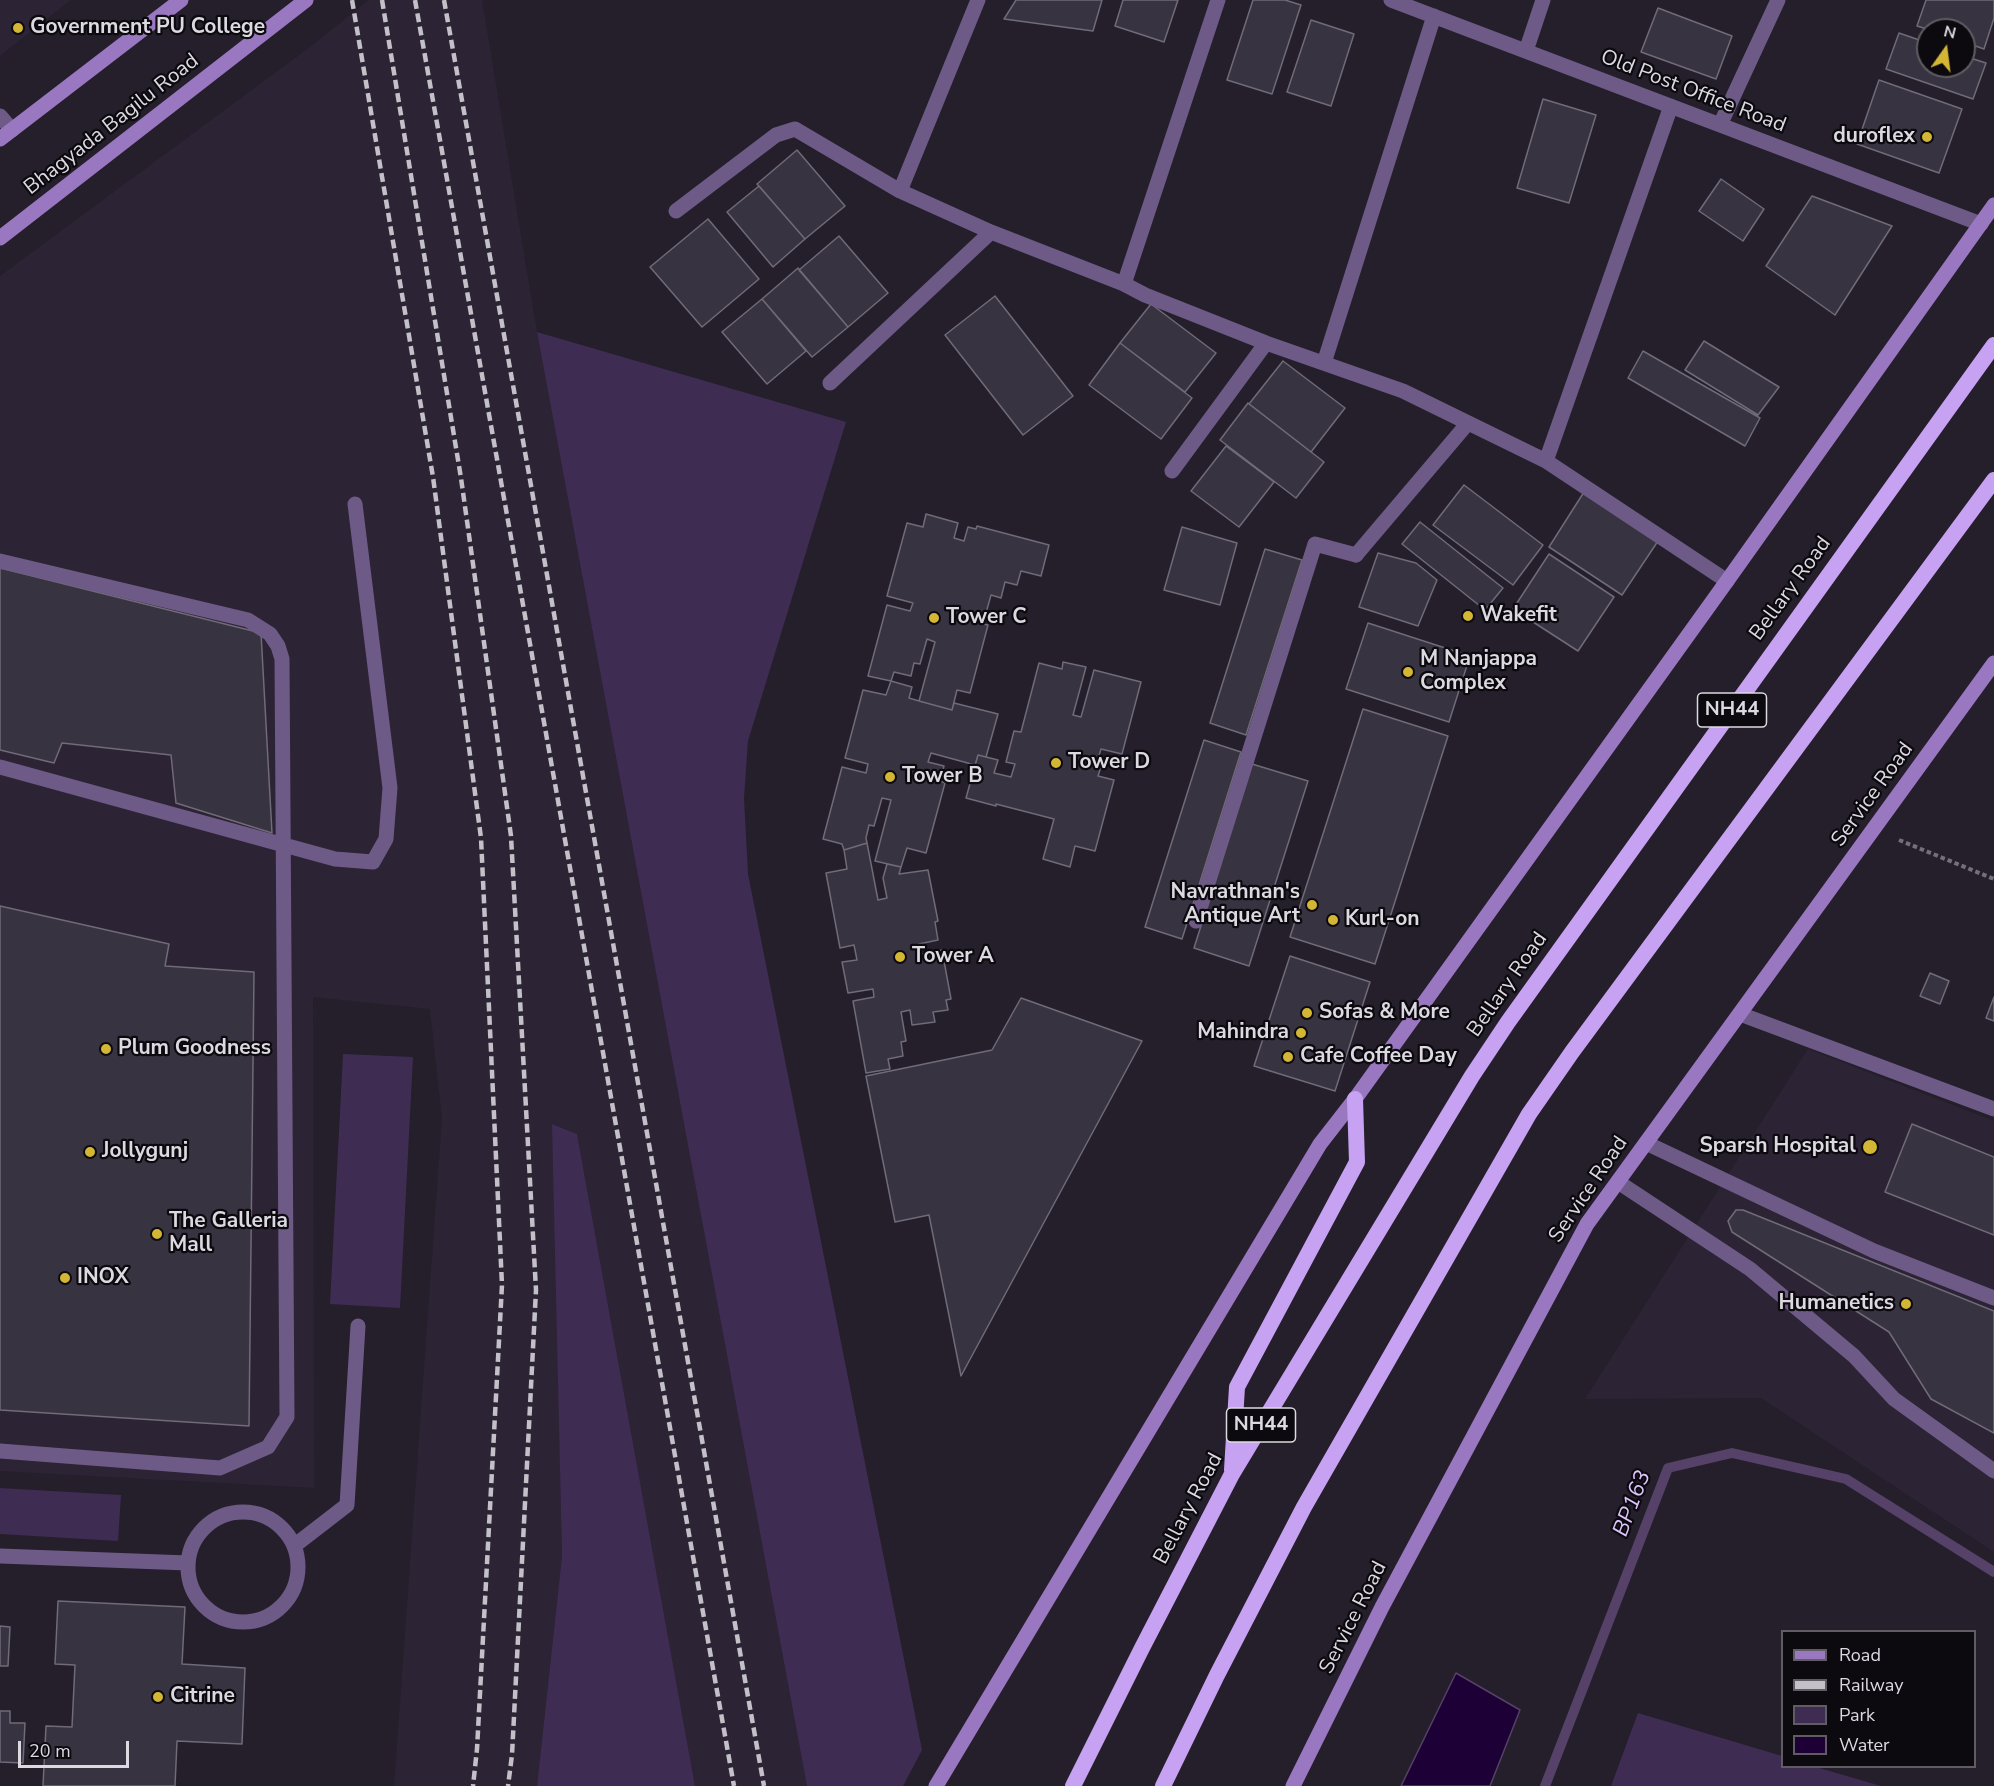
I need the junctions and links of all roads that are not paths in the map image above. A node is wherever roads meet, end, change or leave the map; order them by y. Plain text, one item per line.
1 (181, 0) edge
2 (306, 0) edge
3 (978, 0) edge
4 (1218, 0) edge
5 (1392, 0) edge
6 (1543, 0) edge
7 (1778, 0) edge
8 (1434, 16) junction
9 (1526, 51) junction
10 (1671, 106) junction
11 (0, 116) edge
12 (1720, 125) junction
13 (6, 135) edge
14 (900, 190) junction
15 (1994, 205) edge
16 (676, 211) dead end
17 (1980, 224) junction
18 (991, 232) junction
19 (0, 238) edge
20 (1124, 284) junction
21 (1266, 343) junction
22 (1994, 345) edge
23 (1324, 363) junction
24 (830, 382) dead end
25 (1468, 423) junction
26 (1546, 461) junction
27 (1172, 471) dead end
28 (1994, 480) edge
29 (355, 504) dead end
30 (0, 561) edge
31 (1727, 581) junction
32 (1994, 663) edge
33 (0, 767) edge
34 (283, 843) junction
35 (1196, 921) dead end
36 (1740, 1014) junction
37 (1355, 1099) junction
38 (1994, 1109) edge
39 (1646, 1143) junction
40 (1618, 1182) junction
41 (1994, 1298) edge
42 (358, 1326) dead end
43 (0, 1451) edge
44 (1994, 1471) edge
45 (1232, 1474) junction
46 (294, 1546) junction
47 (0, 1556) edge
48 (188, 1563) junction
49 (936, 1786) edge
50 (1073, 1786) edge
51 (1163, 1786) edge
52 (1293, 1786) edge

1 - 13 main road
2 - 19 main road, Bhagyada Bagilu Road
3 - 14 street
4 - 20 street
5 - 8 street, Old Post Office Road
6 - 9 street
7 - 12 street
8 - 9 street, Old Post Office Road
8 - 23 street
9 - 10 street, Old Post Office Road
10 - 12 street, Old Post Office Road
10 - 26 street
11 - 13 street
12 - 17 street, Old Post Office Road
14 - 16 street
14 - 18 street
15 - 17 main road
17 - 31 main road
18 - 20 street
18 - 24 street
20 - 21 street
21 - 23 street
21 - 27 street
22 - 45 highway, Bellary Road / NH44
23 - 25 street
25 - 26 street
25 - 35 street
26 - 31 street
28 - 51 highway
29 - 34 street
30 - 34 street
31 - 37 main road
32 - 36 main road, Service Road
33 - 34 street
34 - 43 street
36 - 38 street
36 - 39 main road, Service Road
37 - 45 highway
37 - 49 main road
39 - 40 main road, Service Road
39 - 41 street
40 - 44 street
40 - 52 main road, Service Road
42 - 46 street
45 - 50 highway, Bellary Road / NH44
46 - 48 street
46 - 48 street
47 - 48 street

